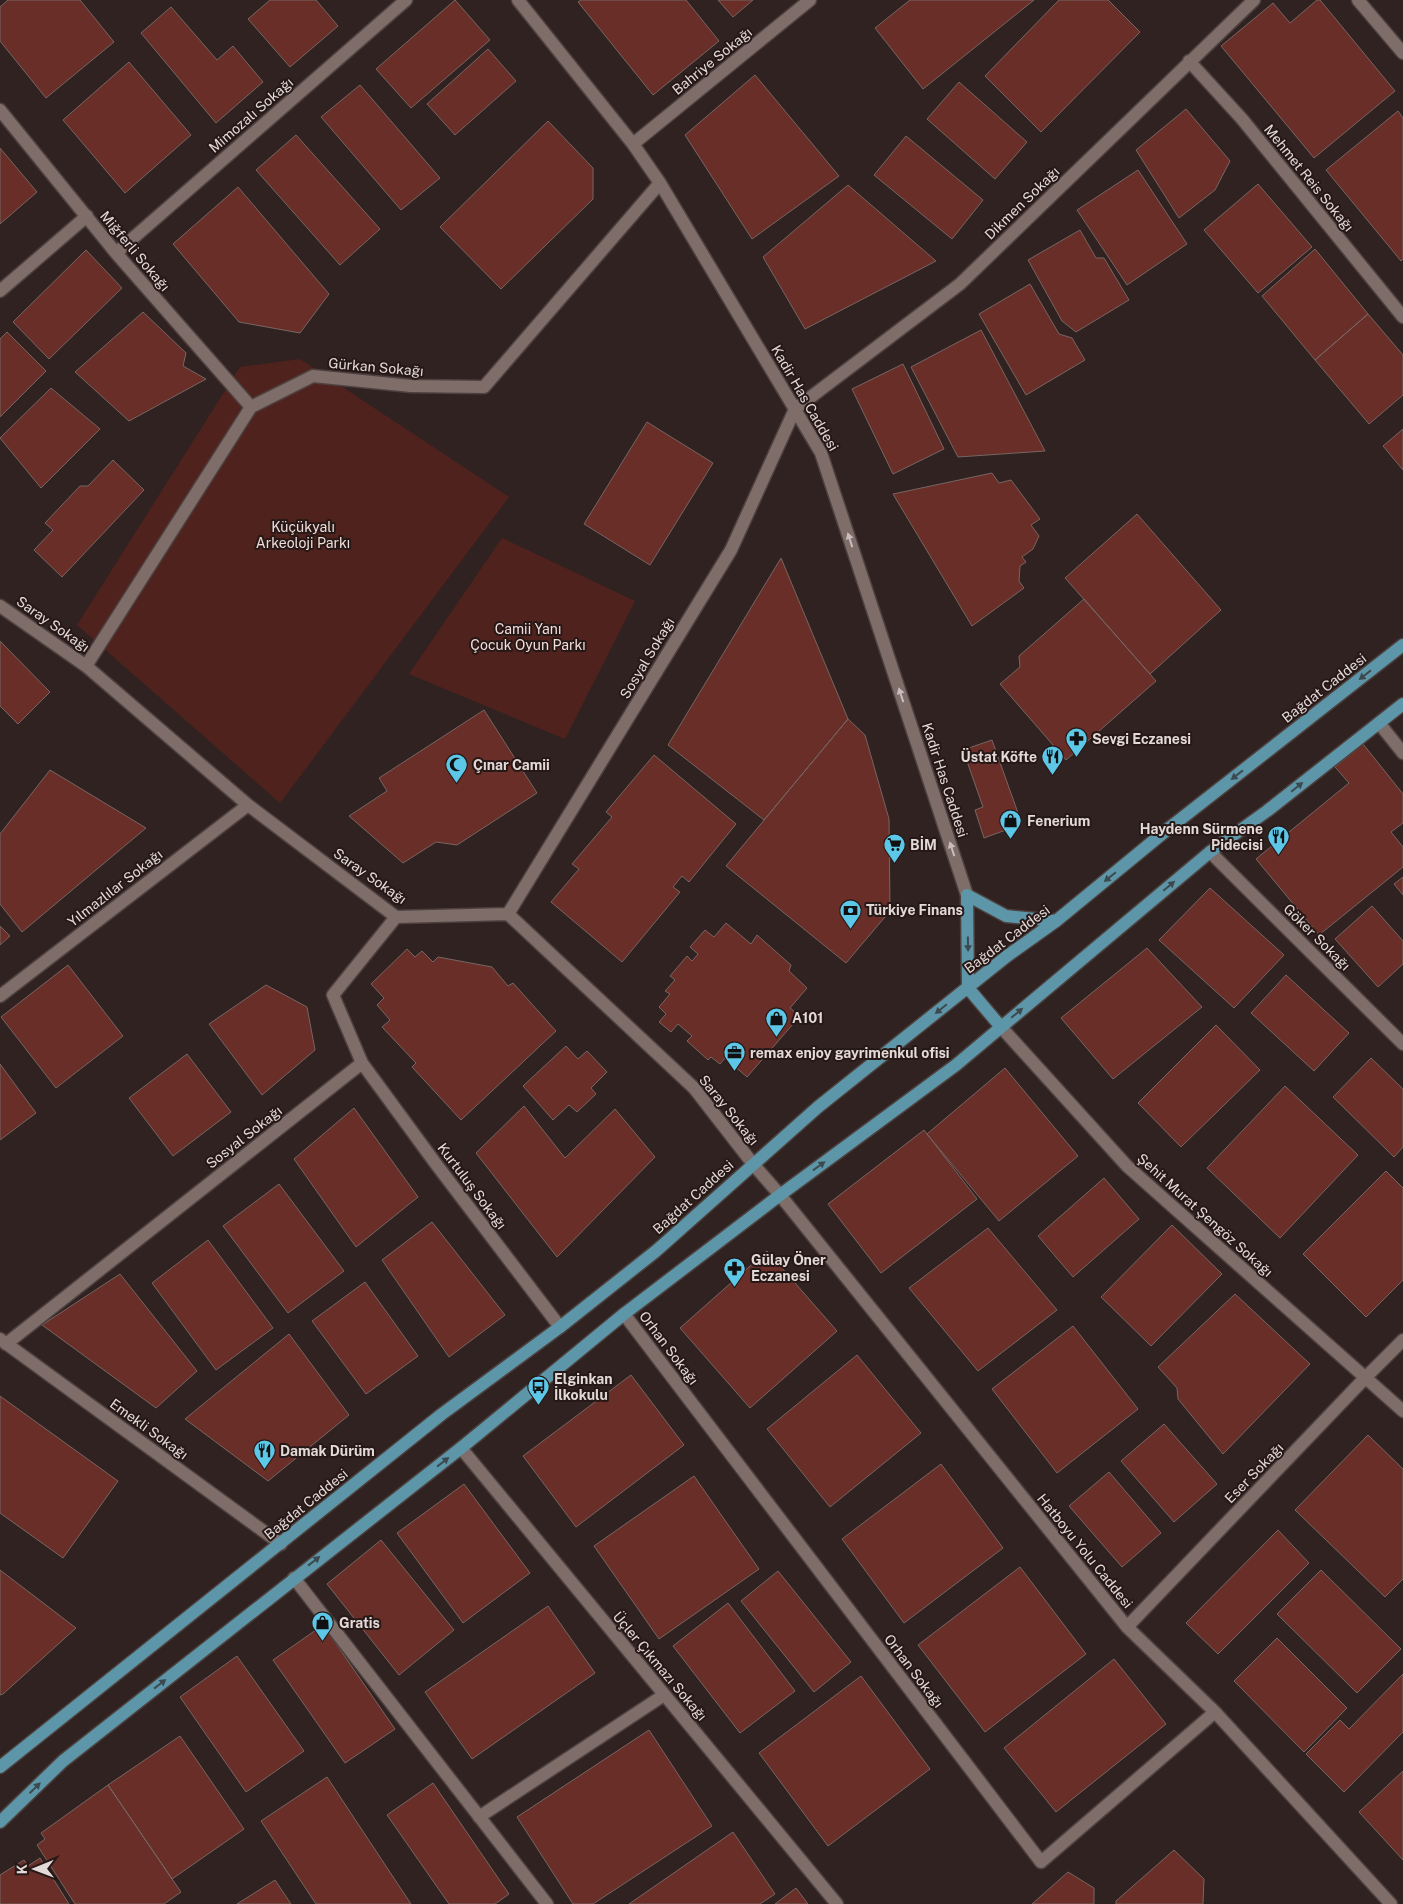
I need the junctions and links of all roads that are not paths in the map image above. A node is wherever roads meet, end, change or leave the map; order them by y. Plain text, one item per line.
1 (406, 0) edge
2 (518, 0) edge
3 (810, 0) edge
4 (1254, 0) edge
5 (1358, 0) edge
6 (1403, 53) edge
7 (1189, 61) junction
8 (0, 110) edge
9 (634, 144) junction
10 (660, 183) junction
11 (87, 216) junction
12 (116, 253) junction
13 (0, 291) edge
14 (1403, 317) edge
15 (251, 407) junction
16 (795, 409) junction
17 (0, 606) edge
18 (1403, 645) edge
19 (86, 666) junction
20 (1403, 704) edge
21 (1379, 723) junction
22 (1403, 753) edge
23 (248, 805) junction
24 (1210, 852) junction
25 (967, 895) junction
26 (508, 914) junction
27 (396, 917) junction
28 (1056, 921) junction
29 (968, 988) junction
30 (0, 996) edge
31 (1001, 1027) junction
32 (1403, 1044) edge
33 (362, 1063) junction
34 (753, 1164) junction
35 (780, 1195) junction
36 (624, 1314) junction
37 (560, 1327) junction
38 (1403, 1340) edge
39 (3, 1341) edge
40 (1366, 1377) junction
41 (1403, 1411) edge
42 (460, 1448) junction
43 (281, 1544) junction
44 (294, 1578) junction
45 (1127, 1627) junction
46 (664, 1695) junction
47 (1215, 1712) junction
48 (0, 1767) edge
49 (479, 1817) junction
50 (0, 1822) edge
51 (547, 1904) edge
52 (837, 1904) edge
53 (1391, 1904) edge

1 - 12 street, Mimozalı Sokağı
2 - 9 street, Kadir Has Caddesi
3 - 9 street, Bahriye Sokağı
4 - 7 street, Dikmen Sokağı
5 - 6 street
7 - 14 street, Mehmet Reis Sokağı
7 - 16 street, Dikmen Sokağı
8 - 11 street, Miğferli Sokağı
9 - 10 street, Kadir Has Caddesi
10 - 15 street, Gürkan Sokağı
10 - 16 street, Kadir Has Caddesi
11 - 12 street, Miğferli Sokağı
11 - 13 street
12 - 15 street, Miğferli Sokağı
15 - 19 street
25 -> 16 street, Kadir Has Caddesi
16 - 26 street, Sosyal Sokağı
17 - 19 street, Saray Sokağı
18 -> 28 main road, Bağdat Caddesi
19 - 23 street, Saray Sokağı
20 - 21 main road
21 - 22 street
24 -> 21 main road
23 - 27 street, Saray Sokağı
23 - 30 street, Yılmazlılar Sokağı
31 -> 24 main road
24 - 32 street, Göker Sokağı
25 - 28 main road
25 -> 29 main road
26 - 27 street, Saray Sokağı
26 - 34 street, Saray Sokağı
27 - 33 street
28 - 29 main road, Bağdat Caddesi
29 - 31 main road
29 -> 34 main road, Bağdat Caddesi
35 -> 31 main road
31 - 40 street, Şehit Murat Şengöz Sokağı
33 - 37 street, Kurtuluş Sokağı
33 - 39 street, Sosyal Sokağı
34 - 35 street, Saray Sokağı
34 - 37 main road, Bağdat Caddesi
35 - 36 main road
35 - 45 street, Hatboyu Yolu Caddesi
36 - 42 main road
36 - 47 street, Orhan Sokağı
37 - 43 main road, Bağdat Caddesi
38 - 40 street, Eser Sokağı
39 - 43 street, Emekli Sokağı
40 - 41 street, Şehit Murat Şengöz Sokağı
40 - 45 street, Eser Sokağı
44 -> 42 main road
42 - 46 street, Üçler Çıkmazı Sokağı
43 - 48 main road, Bağdat Caddesi
44 - 49 street
50 -> 44 main road
45 - 47 street, Hatboyu Yolu Caddesi
46 - 49 street
46 - 52 street, Üçler Çıkmazı Sokağı
47 - 53 street, Hatboyu Yolu Caddesi
49 - 51 street

